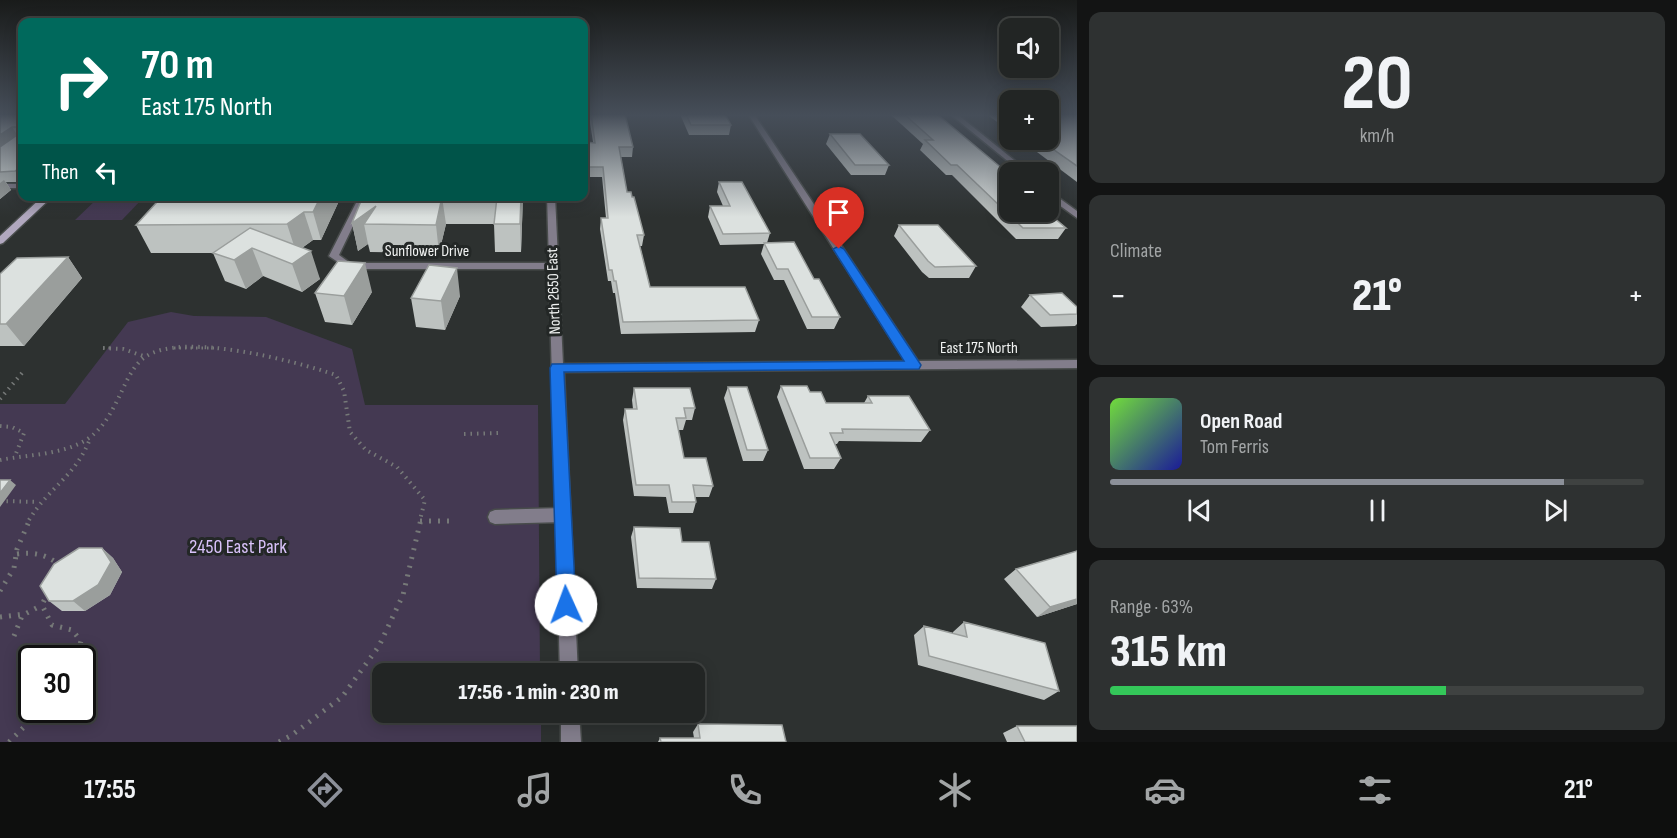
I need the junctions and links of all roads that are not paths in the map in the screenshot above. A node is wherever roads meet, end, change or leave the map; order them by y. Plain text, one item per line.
1 (774, 149) edge
2 (996, 149) edge
3 (1013, 162) edge
4 (0, 186) edge
5 (18, 186) edge
6 (44, 201) edge
7 (361, 201) edge
8 (551, 201) edge
9 (1059, 201) edge
10 (1077, 215) edge
11 (0, 241) edge
12 (553, 266) junction
13 (1077, 364) edge
14 (914, 365) junction
15 (557, 368) junction
16 (563, 515) junction
17 (495, 517) dead end
18 (569, 663) edge
19 (570, 723) edge
20 (571, 742) edge

1 - 14 street
2 - 3 street
4 - 5 street
6 - 11 street
7 - 12 street, Sunflower Drive
8 - 12 street, North 2650 East
9 - 10 street
12 - 15 street, North 2650 East
13 - 14 street, East 175 North
14 - 15 street, East 175 North
15 - 16 street, North 2650 East
16 - 17 street
16 - 18 street, North 2650 East
19 - 20 street

